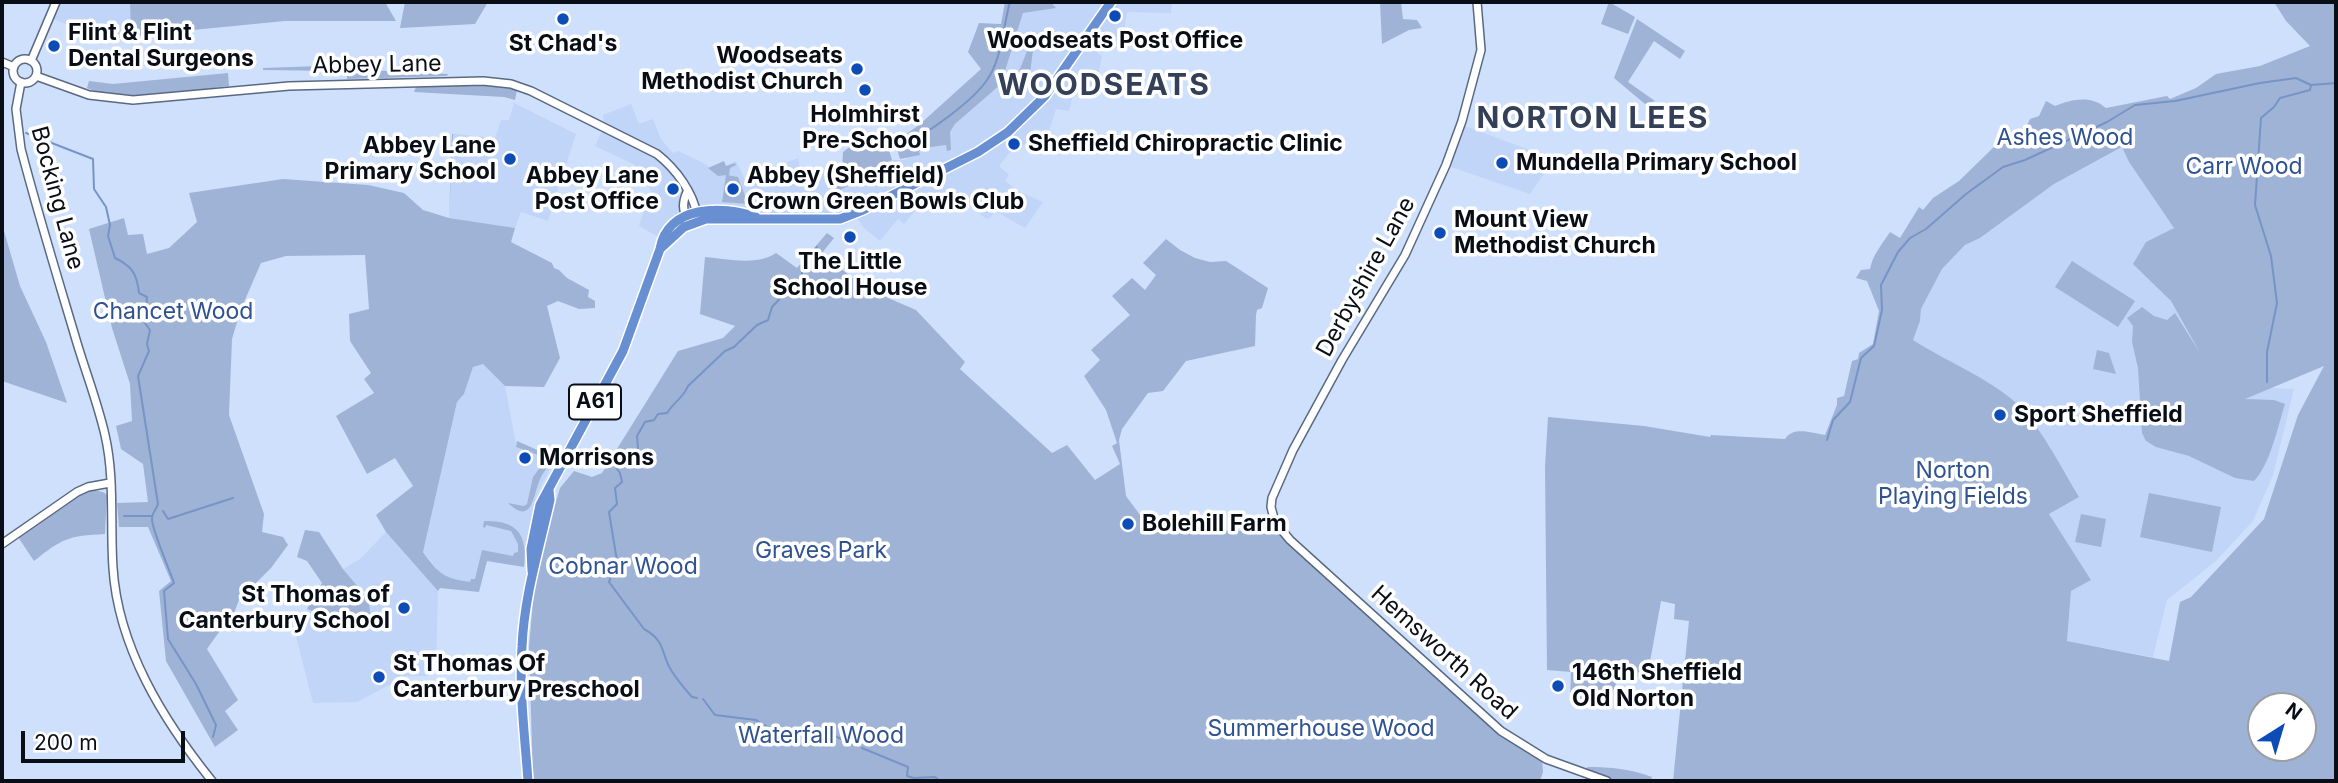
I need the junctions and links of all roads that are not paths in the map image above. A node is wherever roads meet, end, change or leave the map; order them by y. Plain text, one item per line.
1 (56, 2) edge
2 (1111, 2) edge
3 (1478, 2) edge
4 (31, 61) junction
5 (2, 62) edge
6 (14, 67) junction
7 (36, 76) junction
8 (21, 82) junction
9 (687, 192) junction
10 (696, 211) junction
11 (686, 215) junction
12 (757, 218) junction
13 (695, 221) junction
14 (660, 249) junction
15 (110, 484) junction
16 (1275, 522) joint
17 (2, 544) edge
18 (212, 781) edge
19 (528, 781) edge
20 (1607, 781) edge

1 - 4 street
2 - 12 highway, A61
3 - 16 street, Derbyshire Lane
4 - 6 street
4 - 7 street
5 - 6 street
6 - 8 street
7 - 8 street
7 - 9 street, Abbey Lane
8 - 15 street, Bocking Lane
9 - 10 street, Abbey Lane
9 - 11 street
10 - 11 highway, A61
10 - 12 highway, A61
10 - 13 street
11 - 13 street
11 - 14 highway, A61
12 - 13 highway, A61
13 - 14 highway, A61
14 - 19 highway, A61
15 - 17 street
15 - 18 street, Bocking Lane
16 - 20 street, Hemsworth Road

